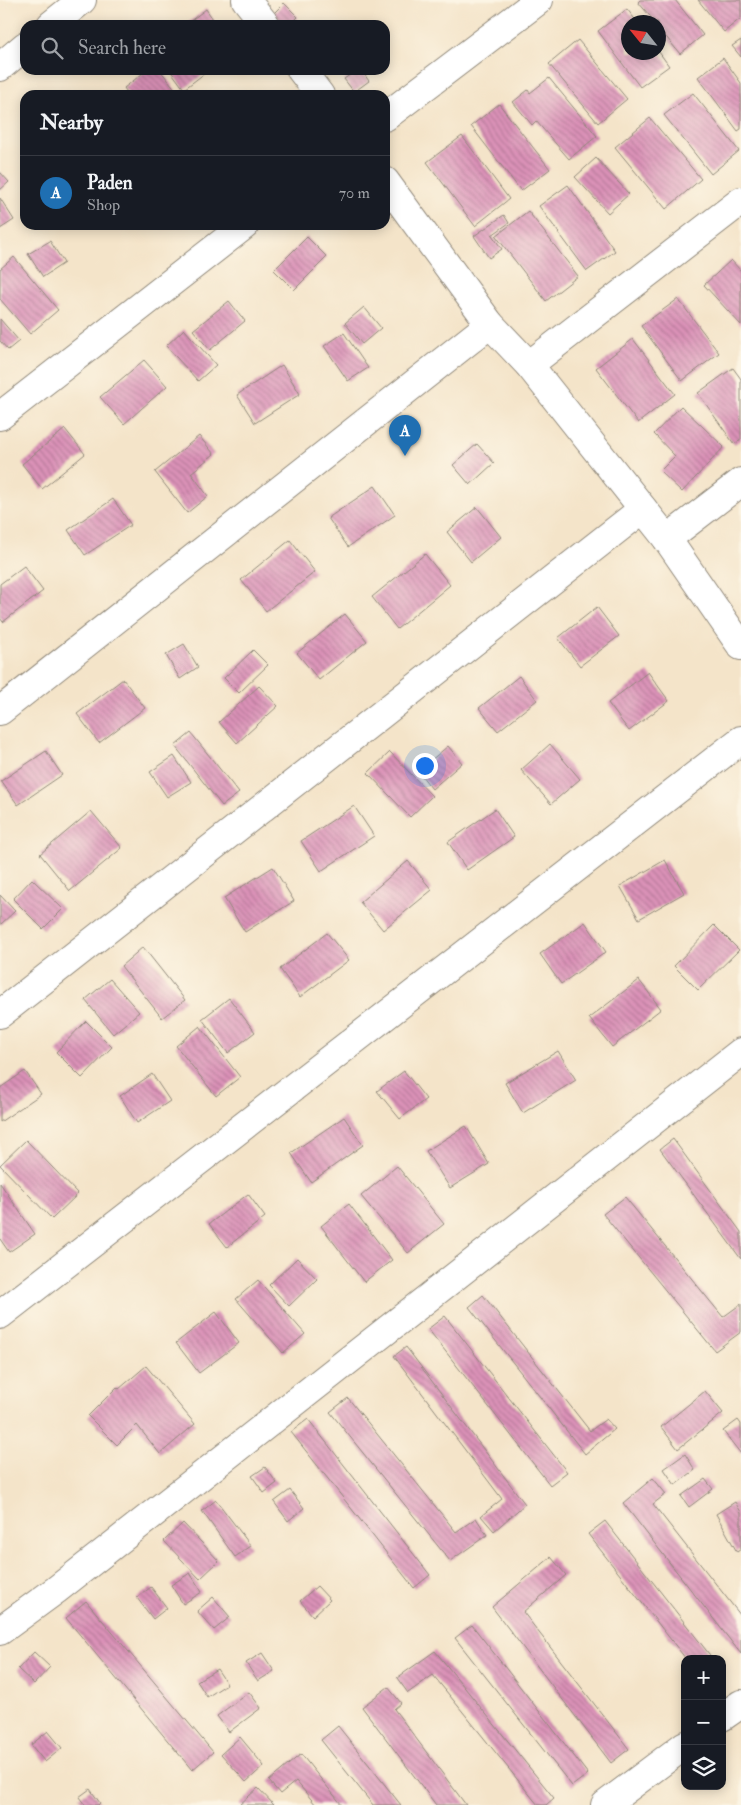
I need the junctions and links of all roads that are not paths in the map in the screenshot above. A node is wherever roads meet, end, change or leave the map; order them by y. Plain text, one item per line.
1 (82, 0) edge
2 (246, 0) edge
3 (538, 0) edge
4 (57, 20) edge
5 (262, 20) edge
6 (20, 50) edge
7 (0, 67) edge
8 (305, 75) edge
9 (316, 90) edge
10 (390, 113) edge
11 (390, 188) edge
12 (741, 201) edge
13 (239, 230) edge
14 (490, 324) junction
15 (529, 365) junction
16 (0, 416) edge
17 (741, 482) edge
18 (643, 509) junction
19 (667, 539) junction
20 (741, 646) edge
21 (0, 712) edge
22 (741, 740) edge
23 (0, 1014) edge
24 (741, 1052) edge
25 (0, 1315) edge
26 (0, 1631) edge
27 (741, 1704) edge
28 (726, 1714) edge
29 (681, 1748) edge
30 (605, 1805) edge

1 - 4 street
2 - 5 street
3 - 10 street
6 - 7 street
8 - 9 street
11 - 14 street
12 - 15 street
13 - 16 street
14 - 15 street
14 - 21 street
15 - 18 street
17 - 19 street
18 - 19 street
18 - 23 street
19 - 20 street
22 - 25 street
24 - 26 street
27 - 28 street
29 - 30 street

